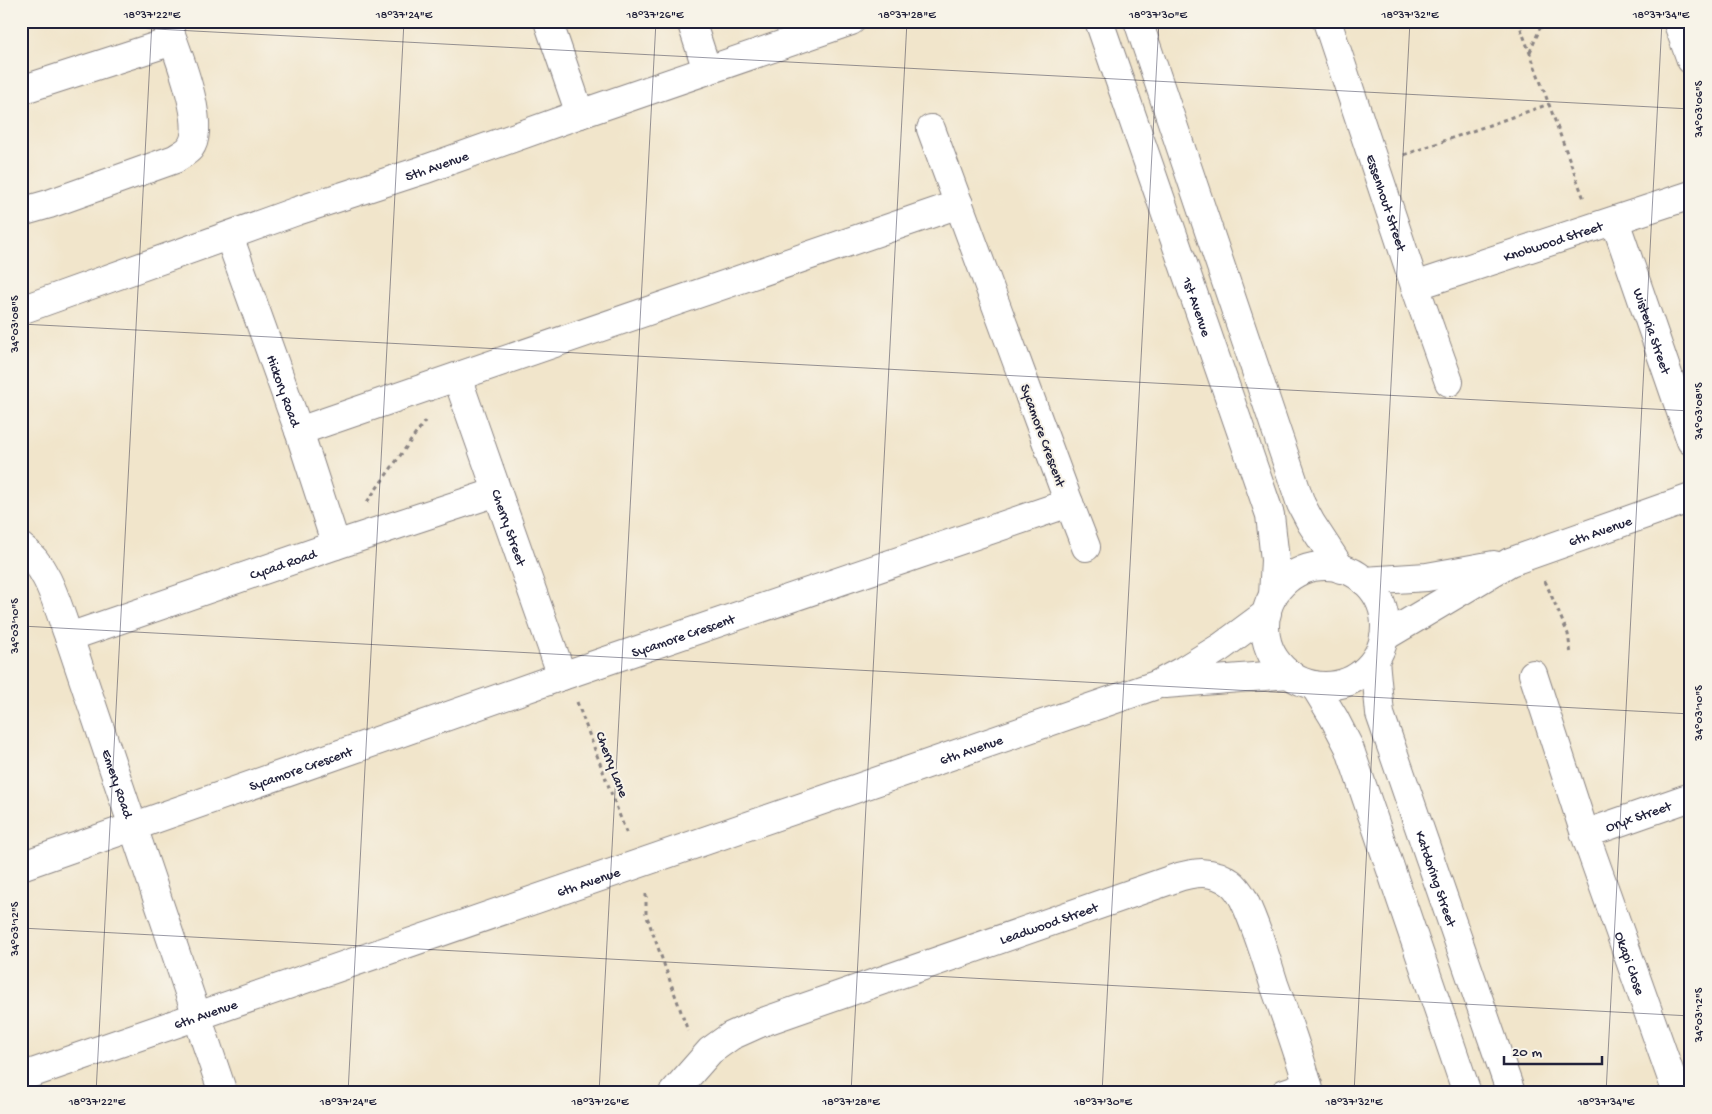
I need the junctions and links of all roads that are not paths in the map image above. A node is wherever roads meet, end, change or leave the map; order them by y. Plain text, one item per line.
1 (548, 21) edge
2 (690, 21) edge
3 (851, 21) edge
4 (1099, 21) edge
5 (1138, 21) edge
6 (1327, 21) edge
7 (1677, 21) edge
8 (169, 31) edge
9 (1691, 60) edge
10 (707, 70) junction
11 (21, 90) edge
12 (580, 114) junction
13 (931, 129) dead end
14 (1691, 195) edge
15 (959, 204) junction
16 (21, 212) edge
17 (1605, 224) junction
18 (229, 236) junction
19 (1415, 286) junction
20 (21, 310) edge
21 (457, 377) junction
22 (1449, 382) dead end
23 (299, 431) junction
24 (1691, 441) edge
25 (497, 492) junction
26 (1691, 498) edge
27 (1069, 503) junction
28 (336, 545) junction
29 (1086, 547) dead end
30 (26, 550) edge
31 (1510, 562) junction
32 (1353, 575) junction
33 (1270, 604) junction
34 (69, 637) junction
35 (1379, 648) junction
36 (1533, 674) dead end
37 (562, 676) junction
38 (1302, 679) junction
39 (1156, 685) junction
40 (1691, 797) edge
41 (132, 827) junction
42 (1585, 834) junction
43 (21, 866) edge
44 (196, 1017) junction
45 (21, 1077) edge
46 (1301, 1090) edge
47 (223, 1093) edge
48 (673, 1093) edge
49 (1467, 1093) edge
50 (1511, 1093) edge
51 (1677, 1093) edge

1 - 12 street
2 - 10 street
3 - 10 street, 5th Avenue
4 - 33 street, 1st Avenue
5 - 32 street
6 - 19 street, Essenhout Street
7 - 9 street
8 - 11 street
8 - 16 street
10 - 12 street, 5th Avenue
12 - 18 street, 5th Avenue
13 - 15 street, Sycamore Crescent
14 - 17 street, Knobwood Street
15 - 21 street
15 - 27 street, Sycamore Crescent
17 - 19 street, Knobwood Street
17 - 24 street, Wisteria Street
18 - 20 street, 5th Avenue
18 - 23 street, Hickory Road
19 - 22 street, Essenhout Street
21 - 23 street
21 - 25 street, Cherry Street
23 - 28 street, Hickory Road
25 - 28 street, Cycad Road
25 - 37 street, Cherry Street
26 - 31 street, 6th Avenue
27 - 29 street
27 - 37 street, Sycamore Crescent
28 - 34 street, Cycad Road
30 - 34 street, Emery Road
31 - 32 street, 6th Avenue
31 - 35 street, 6th Avenue
32 - 33 street
32 - 35 street
33 - 38 street
33 - 39 street, 6th Avenue
34 - 41 street, Emery Road
35 - 38 street
35 - 50 street, Katdoring Street
36 - 42 street, Okapi Close
37 - 41 street, Sycamore Crescent
38 - 39 street, 6th Avenue
38 - 49 street
39 - 44 street, 6th Avenue
40 - 42 street, Oryx Street
41 - 43 street, Sycamore Crescent
41 - 44 street, Emery Road
42 - 51 street, Okapi Close
44 - 45 street, 6th Avenue
44 - 47 street, Emery Road
46 - 48 street, Leadwood Street

